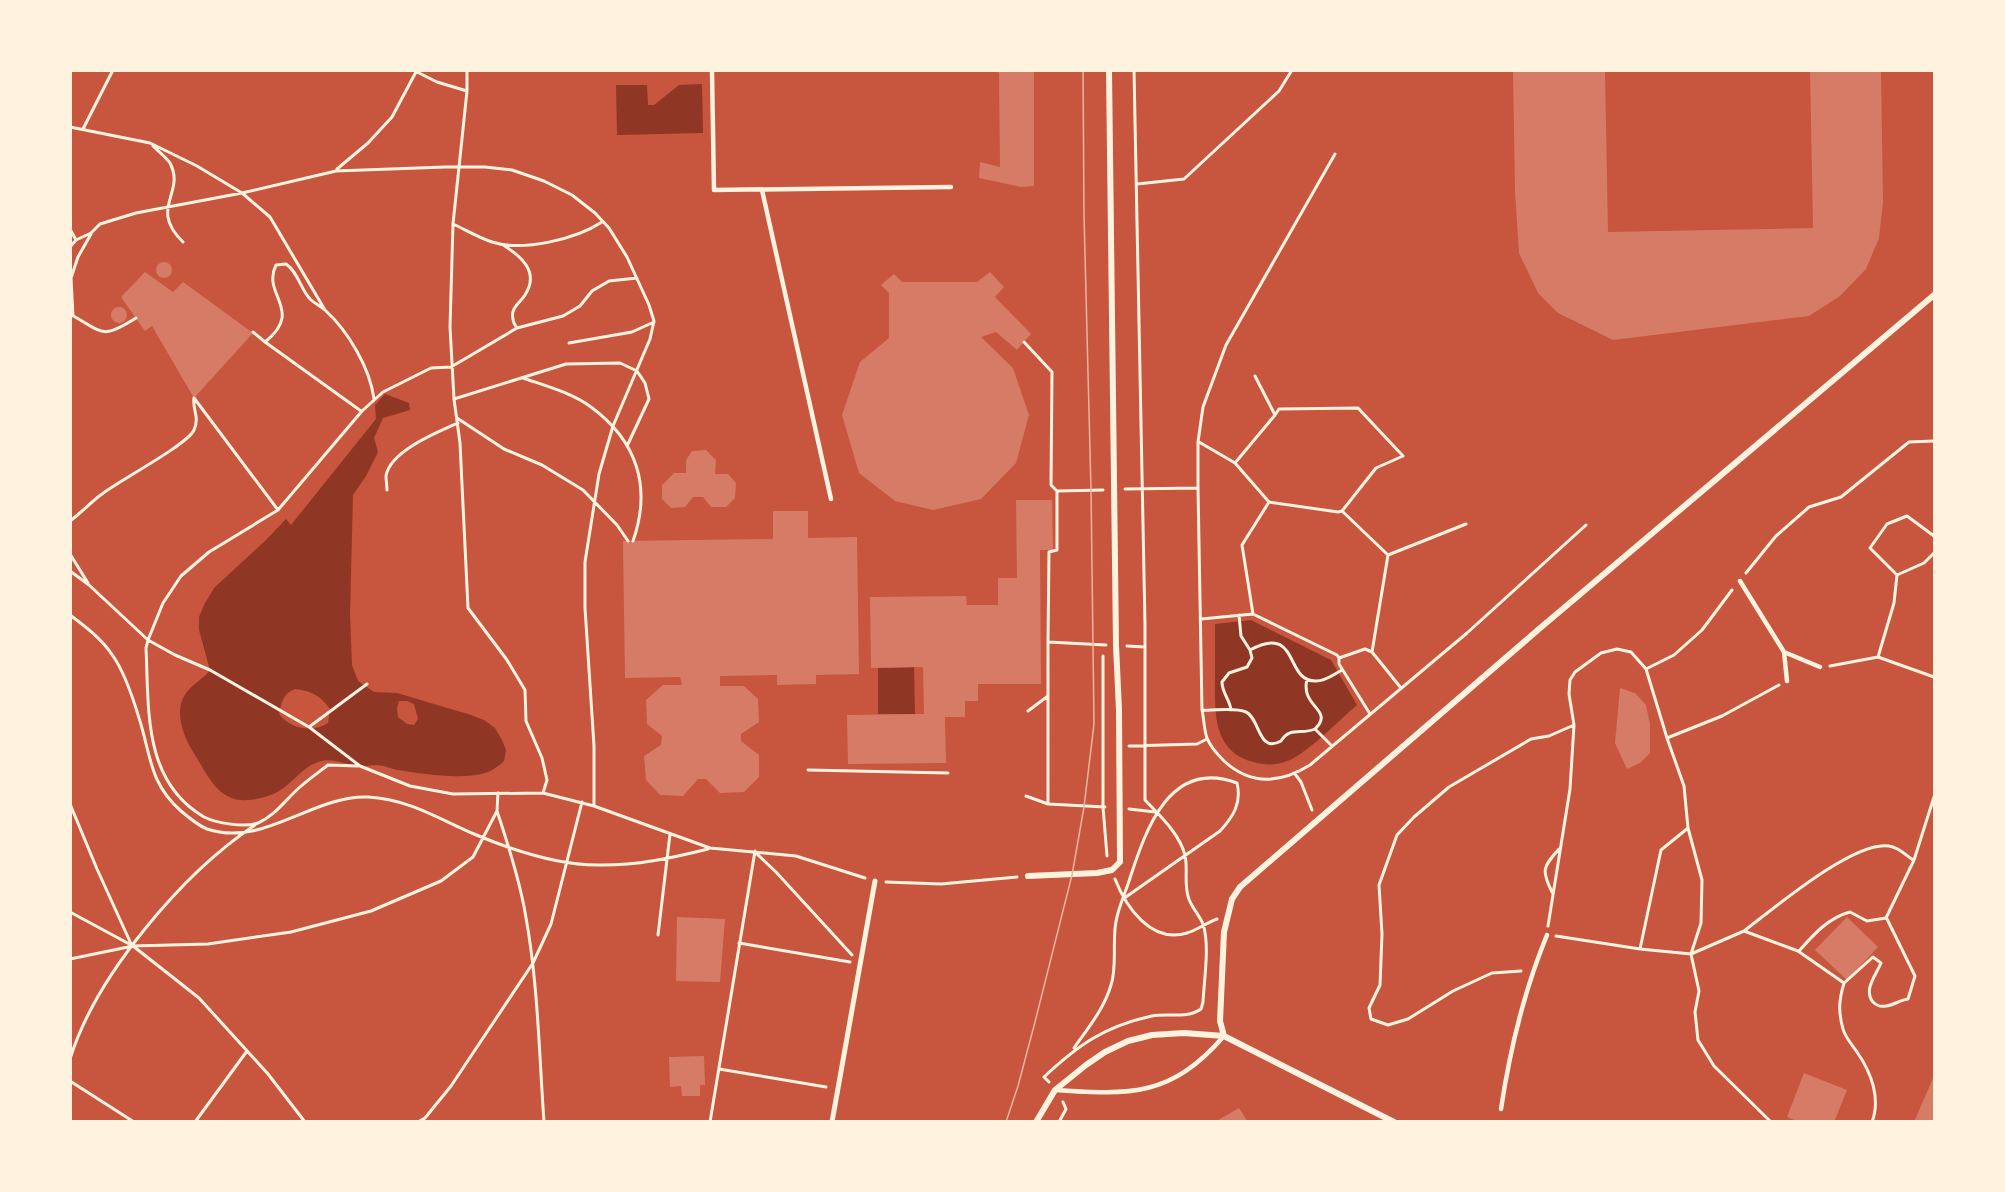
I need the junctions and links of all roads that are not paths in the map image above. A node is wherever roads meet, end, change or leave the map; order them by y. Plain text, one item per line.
1 (712, 70) edge
2 (1109, 70) edge
3 (951, 187) dead end
4 (762, 190) junction
5 (1935, 295) edge
6 (831, 499) dead end
7 (1740, 581) road end
8 (1784, 652) junction
9 (1820, 668) road end
10 (1786, 681) road end
11 (1028, 876) dead end
12 (875, 881) dead end
13 (1546, 935) road end
14 (1224, 1036) junction
15 (1055, 1090) junction
16 (1501, 1109) dead end
17 (832, 1122) edge
18 (1036, 1122) edge
19 (1394, 1122) edge

1 - 4 lane
2 - 11 street
3 - 4 lane
4 - 6 lane
5 - 14 street
7 - 8 lane
8 - 9 lane
8 - 10 lane
12 - 17 street
13 - 16 lane
14 - 15 street
14 - 15 lane
14 - 19 street
15 - 18 street

